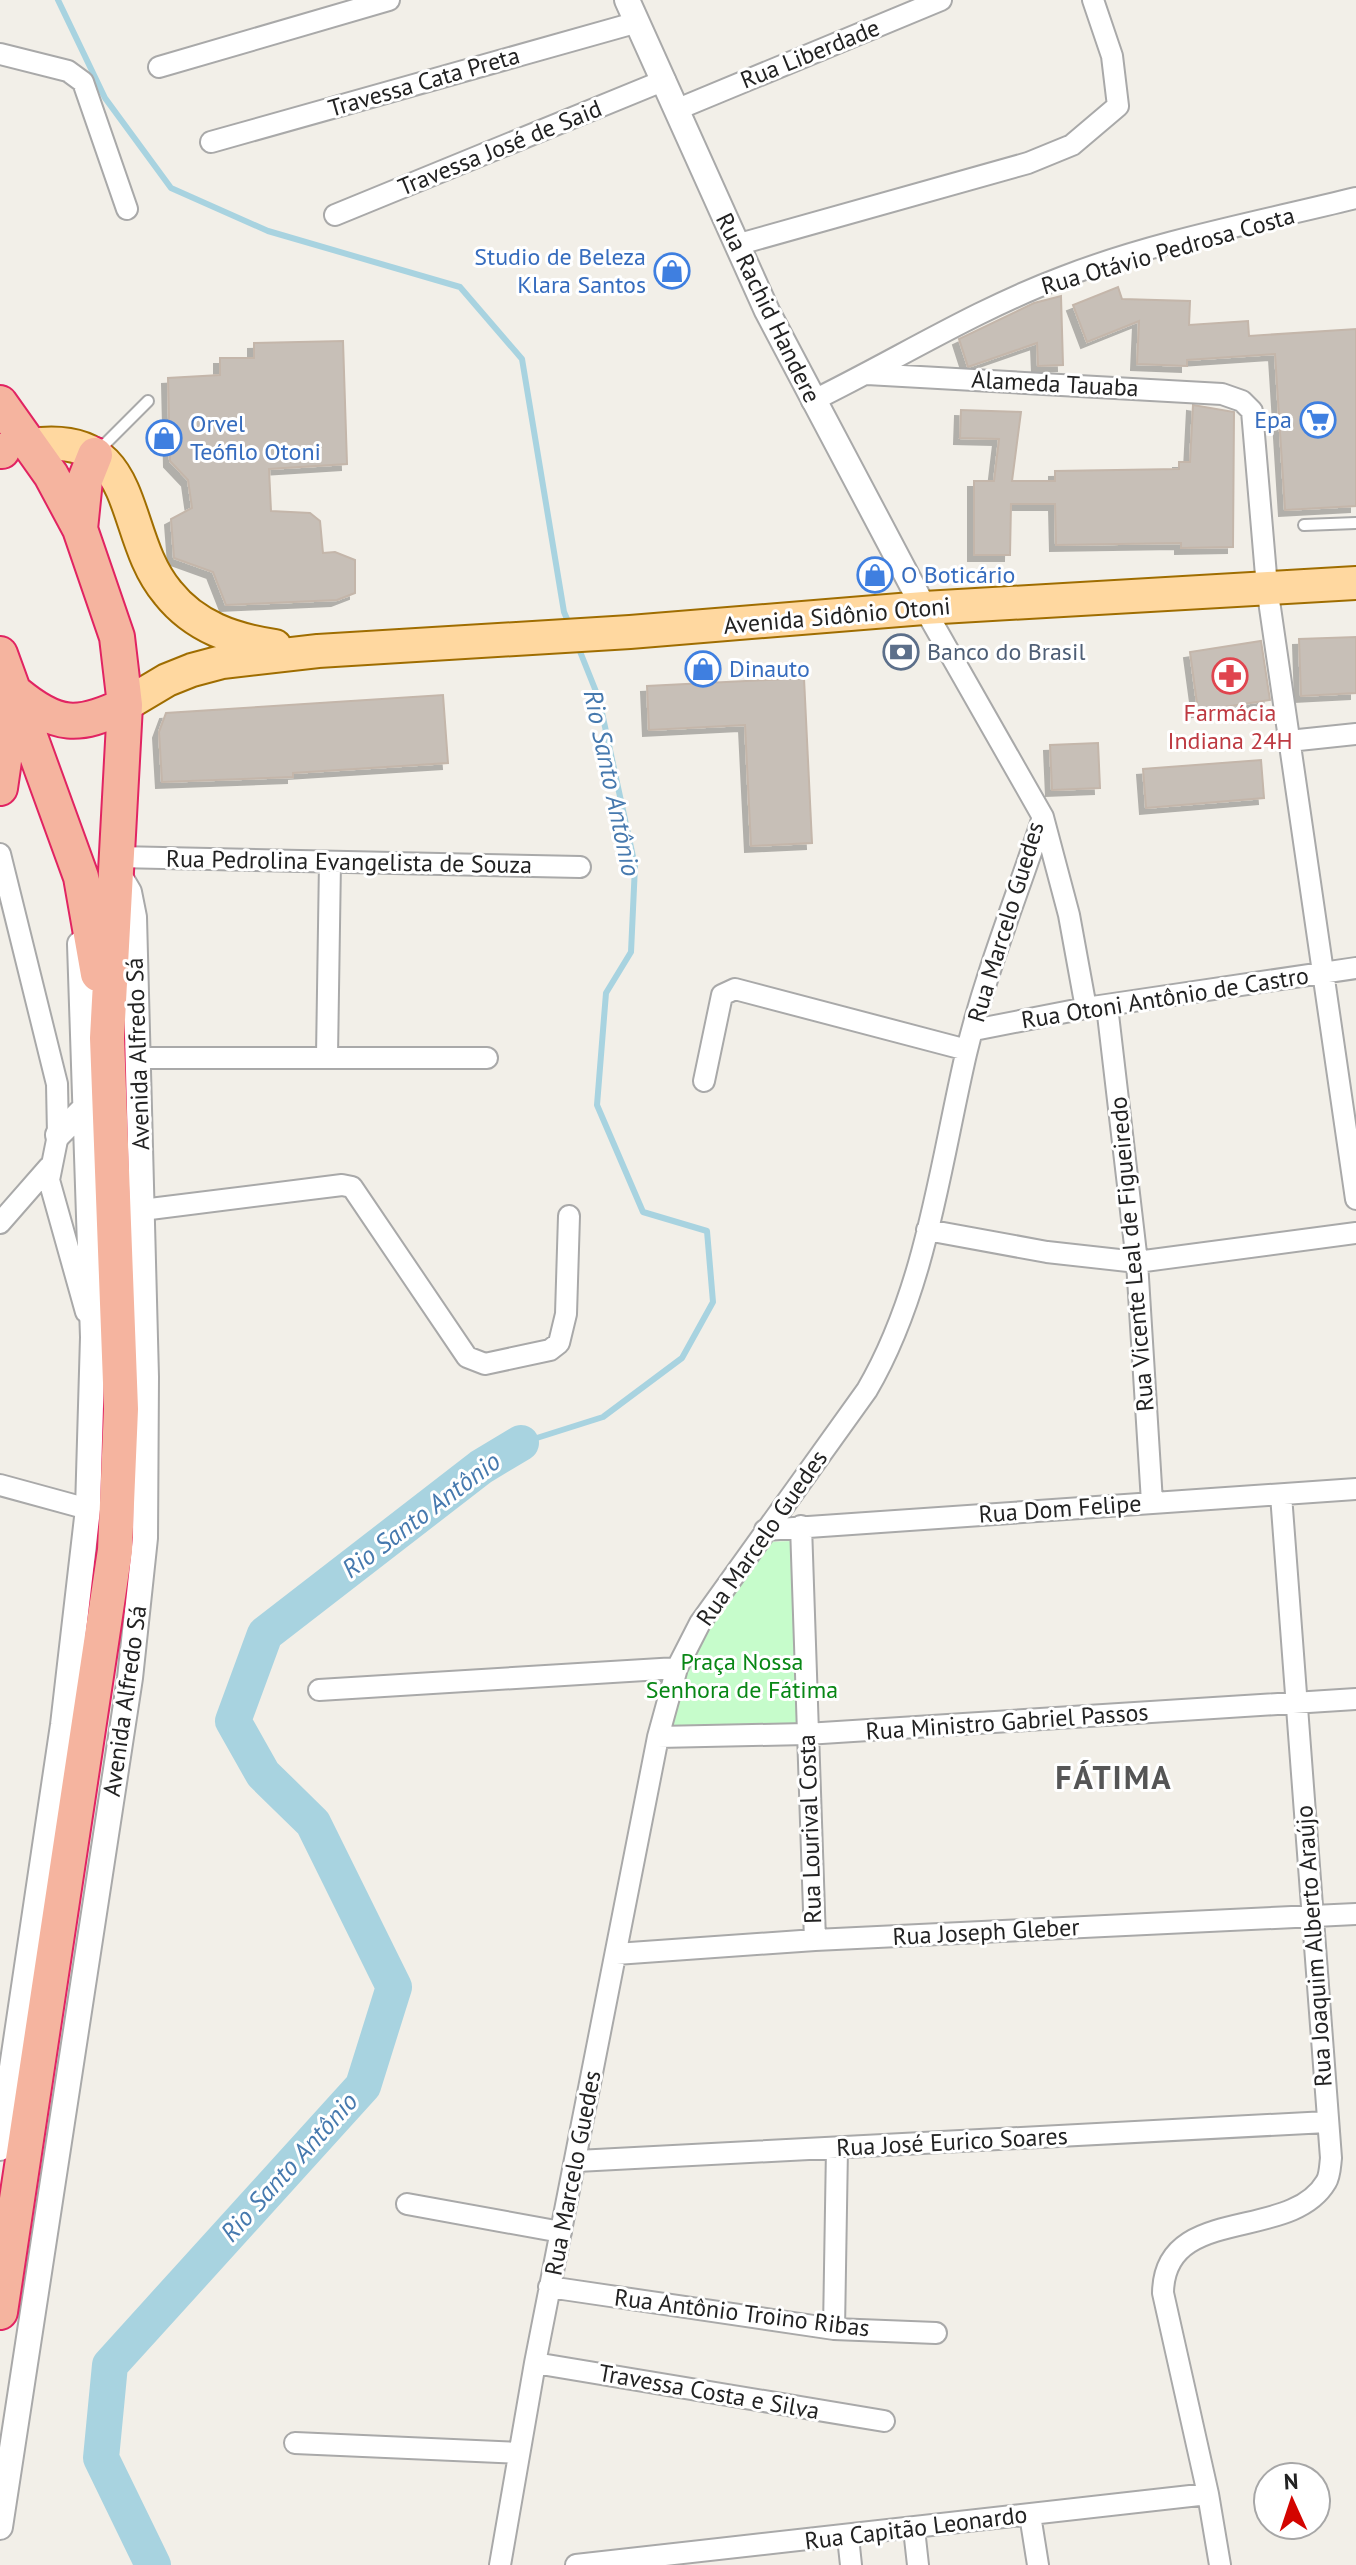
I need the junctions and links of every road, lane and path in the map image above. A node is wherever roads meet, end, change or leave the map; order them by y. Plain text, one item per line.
1 (389, 0) edge
2 (941, 0) edge
3 (1093, 0) edge
4 (632, 11) edge
5 (0, 54) edge
6 (159, 67) dead end
7 (665, 80) junction
8 (678, 109) junction
9 (211, 142) dead end
10 (1356, 198) edge
11 (127, 209) dead end
12 (335, 215) dead end
13 (736, 245) junction
14 (867, 374) junction
15 (0, 401) edge
16 (148, 401) dead end
17 (812, 401) junction
18 (18, 448) edge
19 (95, 455) junction
20 (1356, 523) edge
21 (1304, 525) dead end
22 (80, 529) junction
23 (1356, 583) edge
24 (1267, 587) junction
25 (924, 608) junction
26 (318, 651) junction
27 (0, 654) edge
28 (16, 691) junction
29 (125, 705) junction
30 (1356, 734) edge
31 (1289, 741) junction
32 (0, 788) edge
33 (1043, 817) junction
34 (0, 854) edge
35 (330, 862) junction
36 (117, 864) junction
37 (580, 867) dead end
38 (81, 877) junction
39 (1356, 968) edge
40 (1322, 973) junction
41 (1107, 1006) junction
42 (1086, 1008) junction
43 (974, 1030) junction
44 (107, 1038) junction
45 (967, 1050) junction
46 (327, 1056) junction
47 (138, 1058) junction
48 (487, 1058) dead end
49 (704, 1081) dead end
50 (85, 1108) junction
51 (58, 1135) junction
52 (49, 1167) junction
53 (1356, 1199) edge
54 (142, 1210) junction
55 (569, 1216) dead end
56 (0, 1223) edge
57 (927, 1230) junction
58 (1356, 1233) edge
59 (1137, 1262) junction
60 (93, 1337) junction
61 (0, 1485) edge
62 (1356, 1489) edge
63 (1281, 1495) junction
64 (1152, 1502) junction
65 (88, 1509) junction
66 (801, 1526) junction
67 (765, 1530) junction
68 (677, 1668) junction
69 (319, 1690) dead end
70 (1356, 1699) edge
71 (1297, 1703) junction
72 (806, 1734) junction
73 (658, 1737) junction
74 (1356, 1914) edge
75 (1312, 1915) junction
76 (815, 1940) junction
77 (616, 1954) junction
78 (1327, 2122) junction
79 (0, 2148) edge
80 (837, 2148) junction
81 (577, 2161) junction
82 (407, 2204) dead end
83 (561, 2232) junction
84 (549, 2287) junction
85 (0, 2312) edge
86 (834, 2329) junction
87 (936, 2333) dead end
88 (535, 2363) junction
89 (884, 2421) dead end
90 (295, 2443) dead end
91 (519, 2453) junction
92 (1208, 2494) junction
93 (1030, 2515) junction
94 (0, 2527) edge
95 (914, 2529) junction
96 (848, 2537) junction
97 (755, 2556) edge
98 (500, 2565) edge
99 (576, 2565) edge
100 (851, 2565) edge
101 (918, 2565) edge
102 (1038, 2565) edge
103 (1220, 2565) edge

1 - 6 street
2 - 8 street, Rua Liberdade
3 - 13 street
4 - 7 street, Rua Rachid Handere
4 - 9 street, Travessa Cata Preta
5 - 11 street
7 - 8 street, Rua Rachid Handere
7 - 12 street, Travessa José de Said
8 - 13 street, Rua Rachid Handere
10 - 14 street, Rua Otávio Pedrosa Costa
13 - 17 street, Rua Rachid Handere
14 - 17 street, Rua Otávio Pedrosa Costa
14 - 24 street, Alameda Tauaba
15 - 18 highway, Avenida Alfredo Sá
16 - 19 lane
17 - 25 street, Rua Rachid Handere
18 - 19 main road
18 - 22 highway, Avenida Alfredo Sá
19 - 22 highway
19 - 26 main road
20 - 21 lane
22 - 29 highway, Avenida Alfredo Sá
23 - 24 main road, Avenida Sidônio Otoni
24 - 25 main road, Avenida Sidônio Otoni
24 - 31 street
25 - 26 main road, Avenida Sidônio Otoni
25 - 33 street, Rua Marcelo Guedes
26 - 29 main road
27 - 28 highway
28 - 29 highway
28 - 32 highway
28 - 38 highway
29 - 36 highway, Avenida Alfredo Sá
30 - 31 street
31 - 40 street
33 - 42 street
33 - 43 street, Rua Marcelo Guedes
34 - 51 street
35 - 36 street, Rua Pedrolina Evangelista de Souza
35 - 37 street, Rua Pedrolina Evangelista de Souza
35 - 46 street
36 - 44 highway, Avenida Alfredo Sá
36 - 47 street, Avenida Alfredo Sá
38 - 44 highway
38 - 50 street
39 - 40 street, Rua Otoni Antônio de Castro
40 - 41 street, Rua Otoni Antônio de Castro
40 - 53 street
41 - 42 street, Rua Otoni Antônio de Castro
41 - 59 street, Rua Vicente Leal de Figueiredo
42 - 43 street, Rua Otoni Antônio de Castro
43 - 45 street, Rua Marcelo Guedes
44 - 85 highway, Avenida Alfredo Sá
45 - 49 street
45 - 57 street, Rua Marcelo Guedes
46 - 47 street
46 - 48 street
47 - 54 street, Avenida Alfredo Sá
50 - 51 street
50 - 60 street
51 - 52 street
52 - 56 street
52 - 60 street
54 - 55 street
54 - 94 street, Avenida Alfredo Sá
57 - 59 street
57 - 67 street, Rua Marcelo Guedes
58 - 59 street
59 - 64 street, Rua Vicente Leal de Figueiredo
60 - 65 street
61 - 65 street
62 - 63 street, Rua Dom Felipe
63 - 64 street, Rua Dom Felipe
63 - 71 street, Rua Joaquim Alberto Araújo
64 - 66 street, Rua Dom Felipe
65 - 79 street
66 - 67 street, Rua Dom Felipe
66 - 72 street, Rua Lourival Costa
67 - 68 street, Rua Marcelo Guedes
68 - 69 street
68 - 73 street, Rua Marcelo Guedes
70 - 71 street, Rua Ministro Gabriel Passos
71 - 72 street, Rua Ministro Gabriel Passos
71 - 75 street, Rua Joaquim Alberto Araújo
72 - 73 street, Rua Ministro Gabriel Passos
72 - 76 street, Rua Lourival Costa
73 - 77 street, Rua Marcelo Guedes
74 - 75 street, Rua Joseph Gleber
75 - 76 street, Rua Joseph Gleber
75 - 78 street, Rua Joaquim Alberto Araújo
76 - 77 street, Rua Joseph Gleber
77 - 81 street, Rua Marcelo Guedes
78 - 80 street, Rua José Eurico Soares
78 - 92 street, Rua Joaquim Alberto Araújo
80 - 81 street, Rua José Eurico Soares
80 - 86 street
81 - 83 street, Rua Marcelo Guedes
82 - 83 street
83 - 84 street, Rua Marcelo Guedes
84 - 86 street, Rua Antônio Troino Ribas
84 - 88 street, Rua Marcelo Guedes
86 - 87 street, Rua Antônio Troino Ribas
88 - 89 street, Travessa Costa e Silva
88 - 91 street, Rua Marcelo Guedes
90 - 91 street
91 - 98 street, Rua Marcelo Guedes
92 - 93 street, Rua Capitão Leonardo
92 - 103 street
93 - 95 street, Rua Capitão Leonardo
93 - 102 street
95 - 96 street, Rua Capitão Leonardo
95 - 101 street
96 - 97 street, Rua Capitão Leonardo
96 - 100 street
97 - 99 street, Rua Capitão Leonardo

